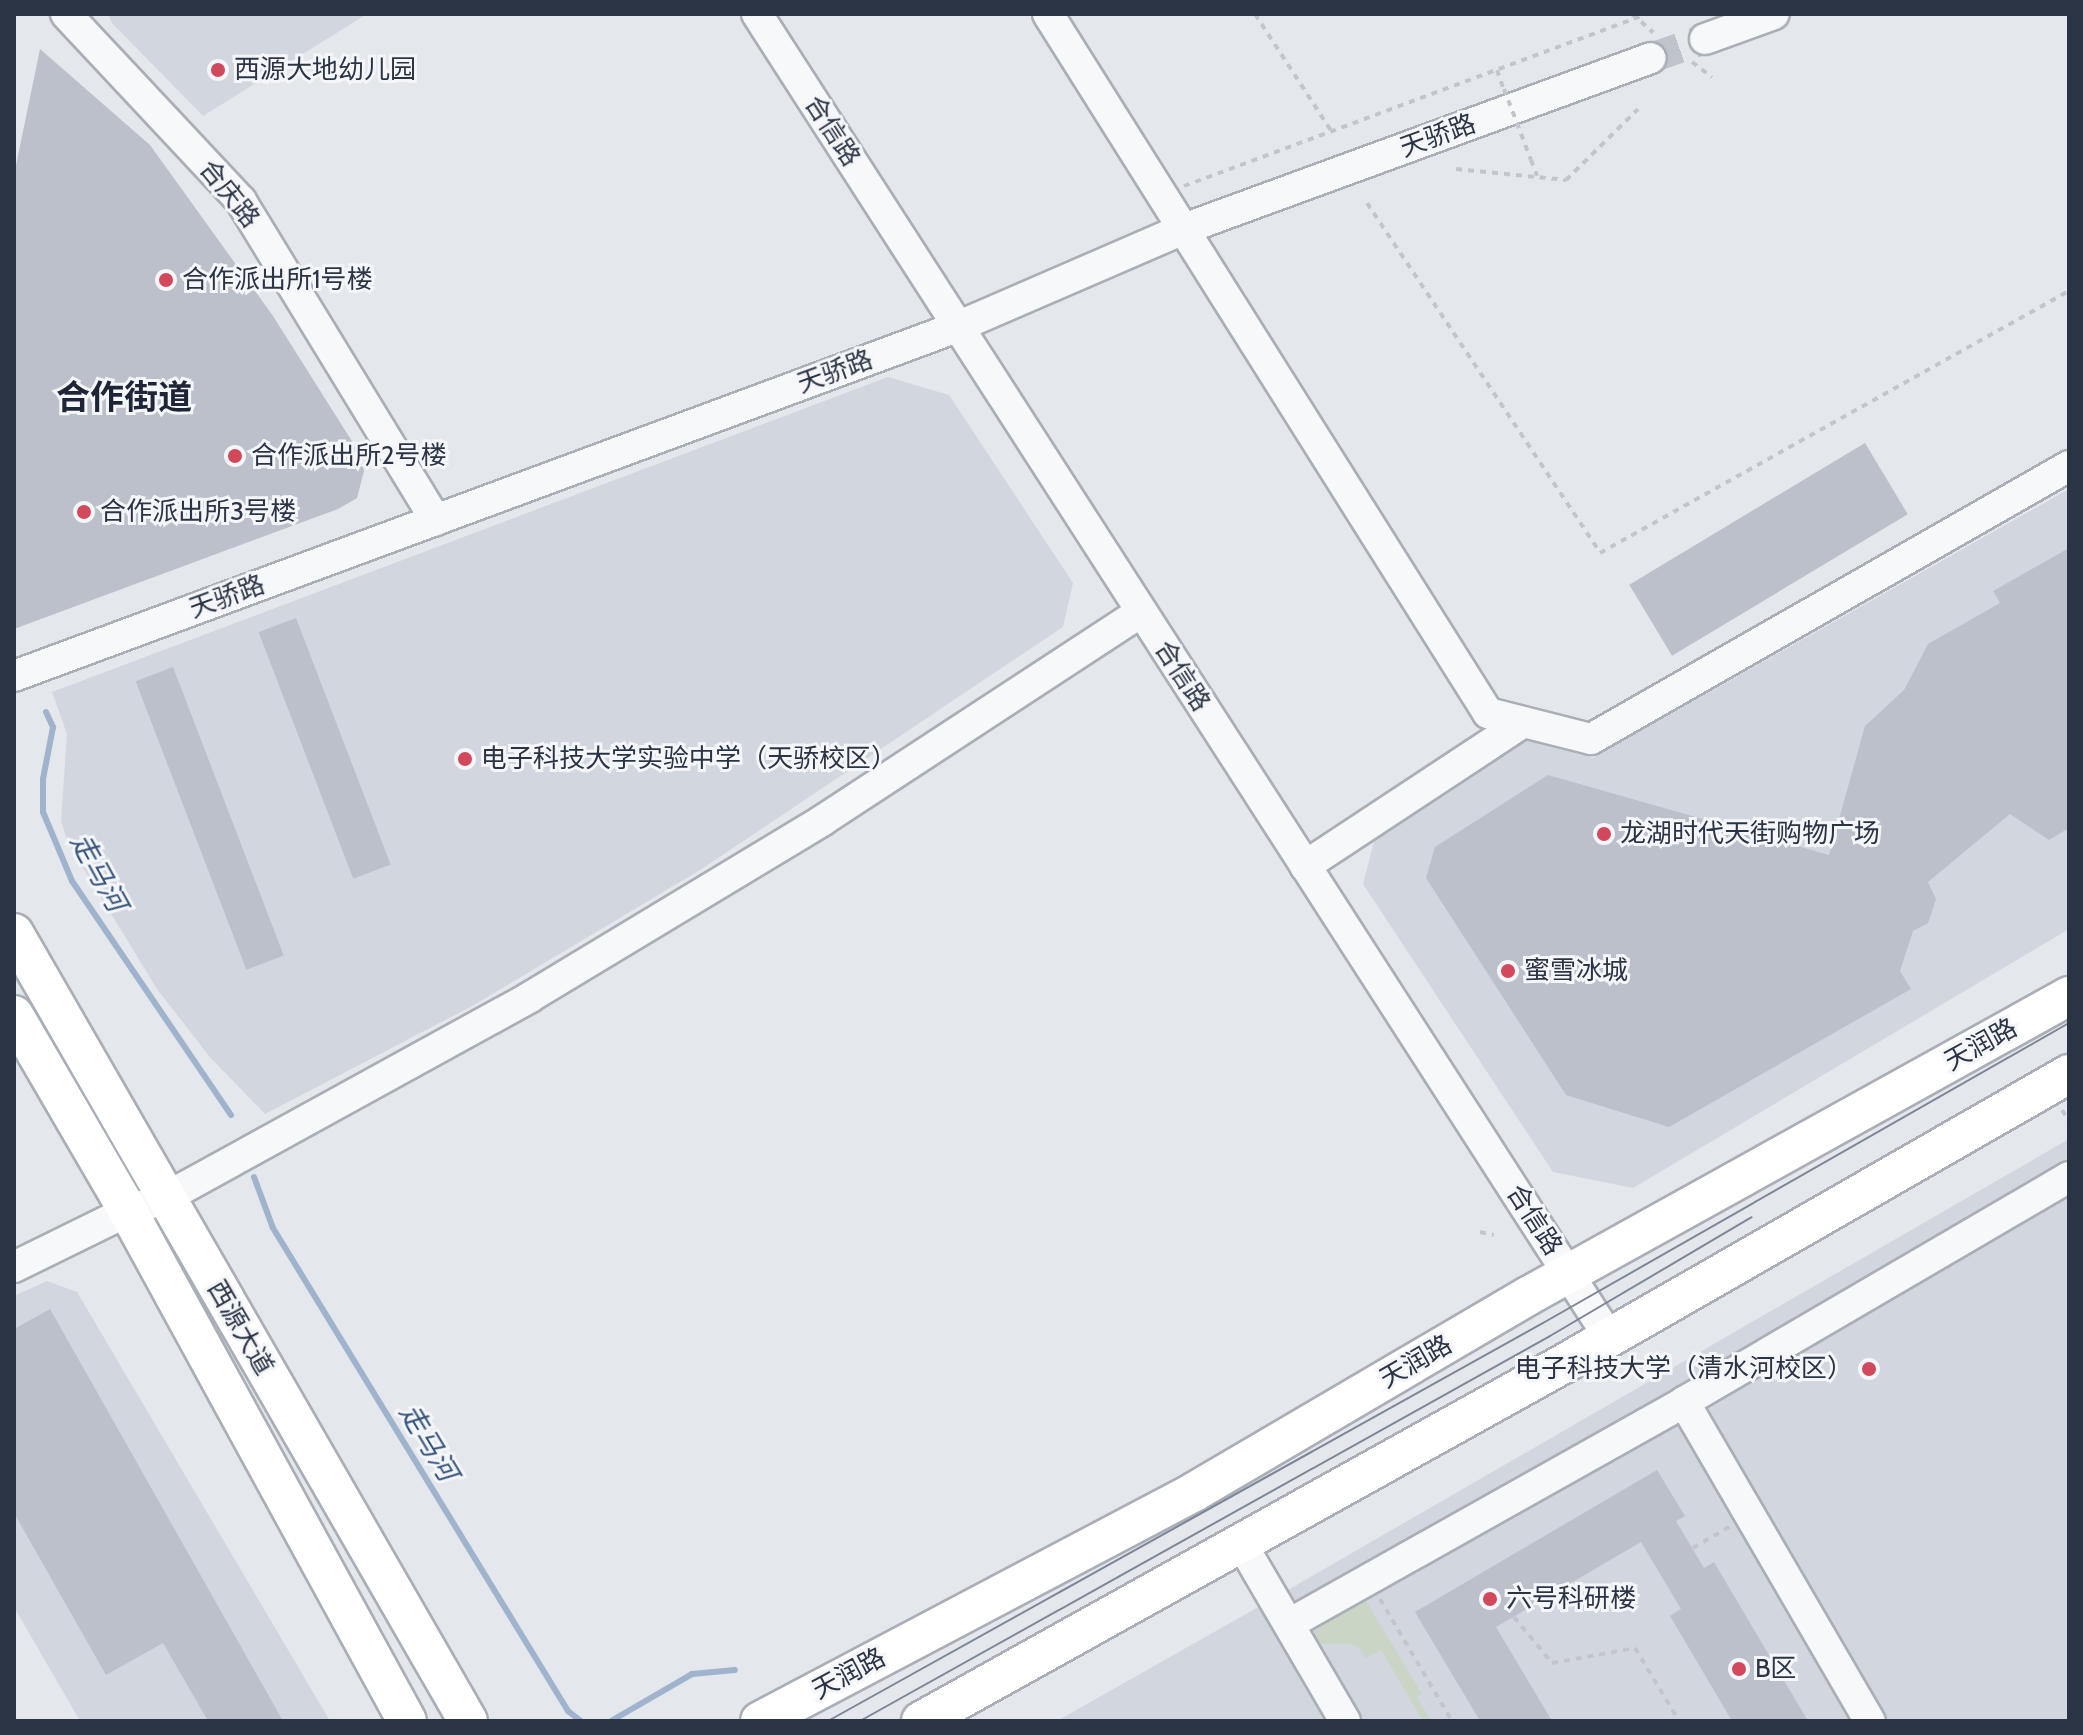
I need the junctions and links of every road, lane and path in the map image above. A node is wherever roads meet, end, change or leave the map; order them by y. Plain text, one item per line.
1 (66, 14) edge
2 (757, 14) edge
3 (1048, 14) edge
4 (1255, 14) edge
5 (1647, 14) edge
6 (1774, 14) edge
7 (1705, 39) tunnel mouth
8 (1651, 58) tunnel mouth
9 (1497, 70) junction
10 (1638, 109) dead end
11 (1332, 132) junction
12 (1456, 169) dead end
13 (1537, 177) junction
14 (1159, 196) junction
15 (1367, 203) dead end
16 (1181, 230) junction
17 (2069, 291) edge
18 (957, 327) junction
19 (2069, 466) edge
20 (436, 520) junction
21 (1141, 612) junction
22 (14, 676) edge
23 (1520, 724) junction
24 (1305, 866) junction
25 (14, 933) edge
26 (2069, 996) edge
27 (14, 1015) edge
28 (2066, 1092) edge
29 (2069, 1121) edge
30 (2069, 1177) edge
31 (165, 1198) junction
32 (128, 1211) junction
33 (1480, 1232) dead end
34 (1494, 1235) dead end
35 (14, 1267) edge
36 (1569, 1275) junction
37 (1609, 1337) junction
38 (1684, 1402) junction
39 (1750, 1515) junction
40 (1241, 1543) junction
41 (1693, 1548) dead end
42 (1378, 1596) dead end
43 (1514, 1617) dead end
44 (1289, 1624) junction
45 (407, 1721) edge
46 (468, 1721) edge
47 (760, 1721) edge
48 (921, 1721) edge
49 (1345, 1721) edge
50 (1452, 1721) edge
51 (1679, 1721) edge
52 (1870, 1721) edge

1 - 20 street, 合庆路
2 - 18 street, 合信路
3 - 14 street
4 - 11 path
5 - 9 path
6 - 7 street
8 - 16 street, 天骄路
9 - 11 path
9 - 13 path, bridge
10 - 13 path
11 - 14 path
12 - 13 path
14 - 16 street
15 - 17 path
16 - 18 street, 天骄路
16 - 23 street
18 - 20 street, 天骄路
18 - 21 street, 合信路
19 - 23 street
20 - 22 street, 天骄路
21 - 24 street, 合信路
21 - 31 street
23 - 24 street
24 - 36 street, 合信路
25 - 31 main road, 西源大道
26 - 36 main road, 天润路
27 - 32 main road, 西源大道
28 - 29 path
28 - 37 main road
30 - 38 street
31 - 32 street
31 - 46 main road, 西源大道
32 - 35 street
32 - 45 main road, 西源大道
33 - 34 path
36 - 37 street, 合信路
36 - 47 main road, 天润路
37 - 40 main road
38 - 39 street
38 - 44 street
39 - 41 path
39 - 52 street
40 - 44 street
40 - 48 main road
42 - 50 path
43 - 51 path
44 - 49 street

